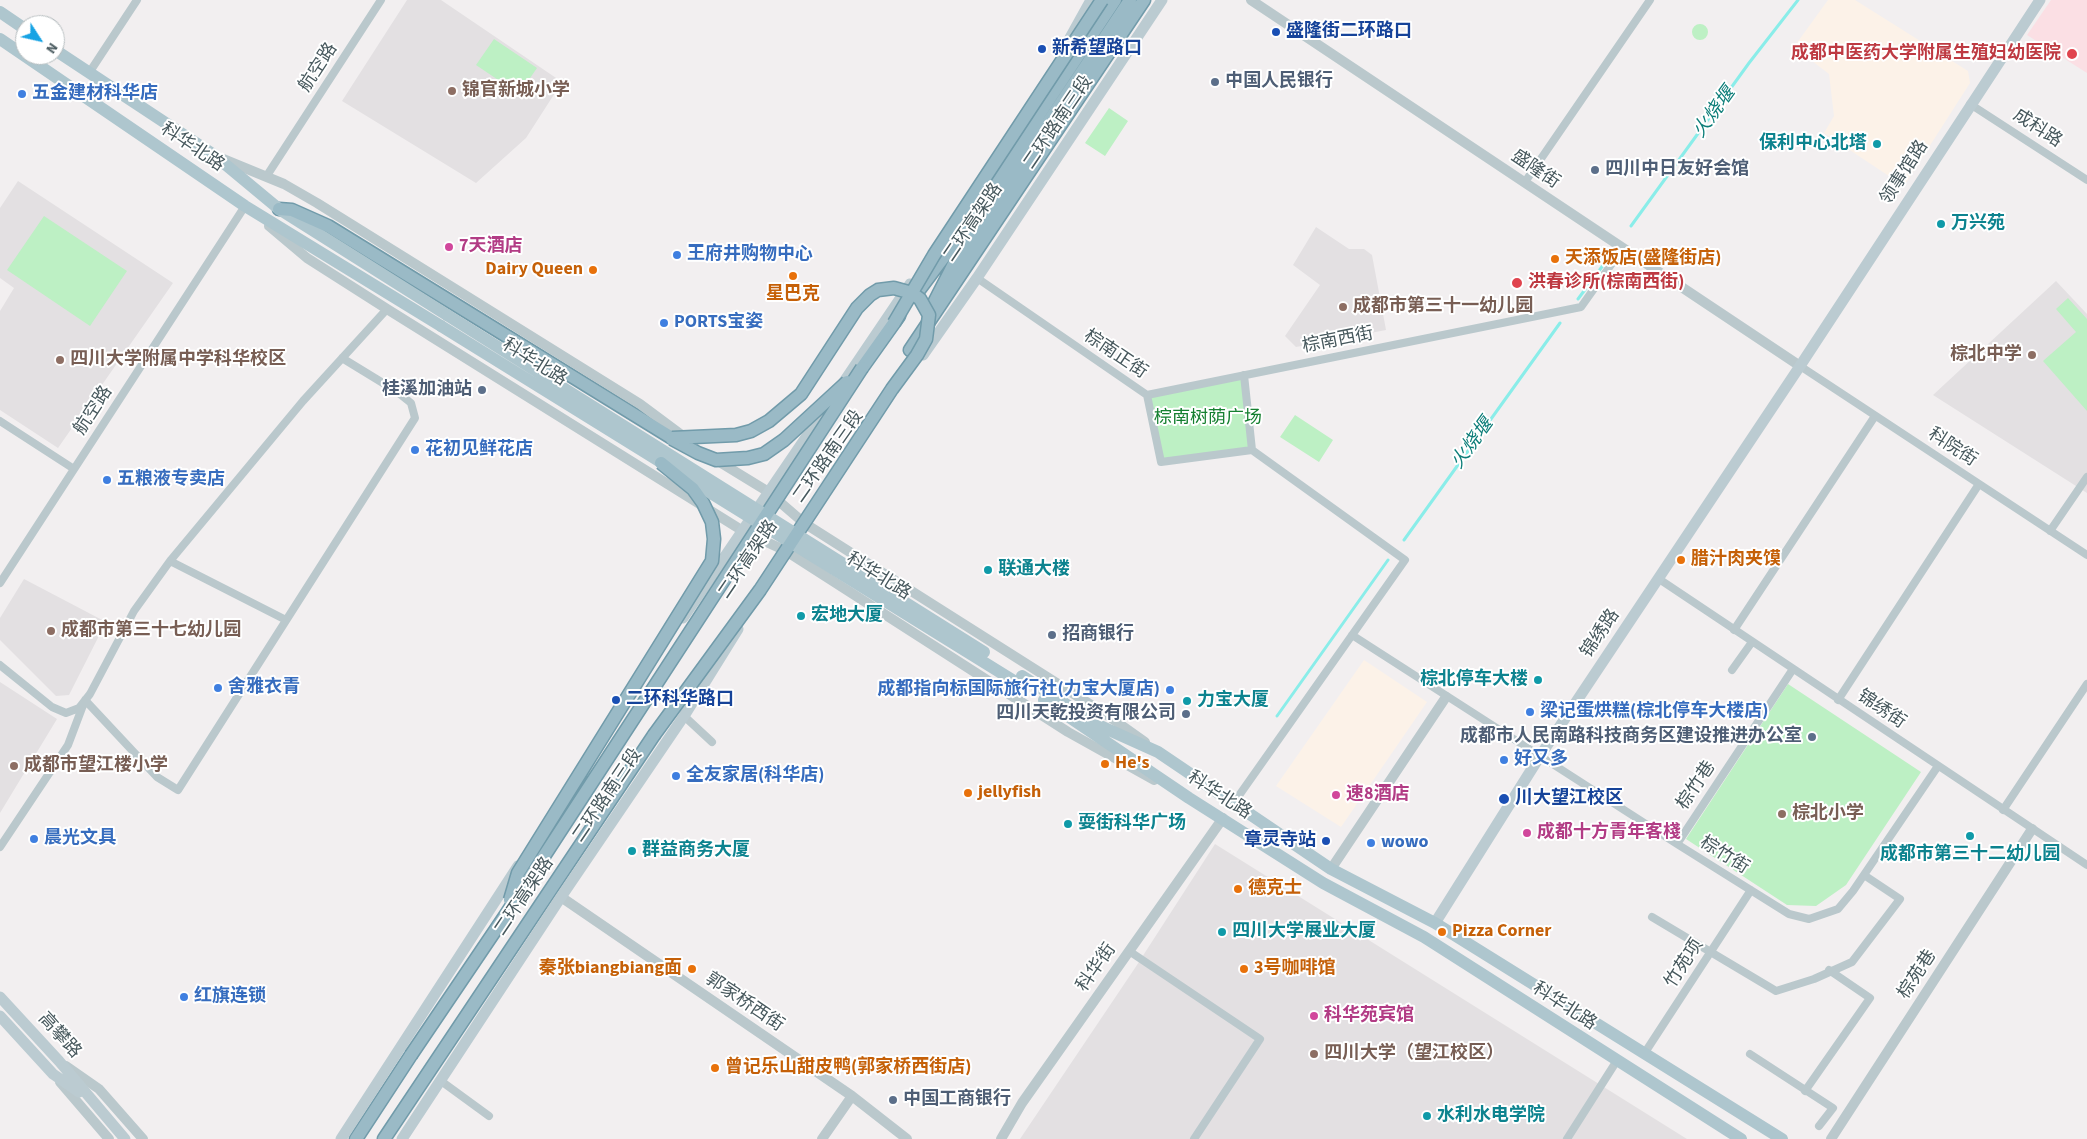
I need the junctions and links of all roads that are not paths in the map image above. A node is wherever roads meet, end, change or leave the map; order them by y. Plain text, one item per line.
1 (137, 0) edge
2 (381, 0) edge
3 (1091, 0) edge
4 (1104, 0) edge
5 (1115, 0) edge
6 (1130, 0) edge
7 (1144, 0) edge
8 (1162, 0) edge
9 (1251, 0) edge
10 (1650, 0) edge
11 (2040, 0) edge
12 (0, 12) edge
13 (15, 22) edge
14 (0, 39) edge
15 (65, 57) edge
16 (90, 73) junction
17 (1044, 87) junction
18 (1970, 104) junction
19 (214, 155) junction
20 (266, 177) junction
21 (2087, 180) edge
22 (1525, 182) junction
23 (245, 206) junction
24 (279, 209) junction
25 (1622, 248) junction
26 (977, 278) junction
27 (387, 308) junction
28 (894, 323) junction
29 (910, 350) junction
30 (342, 358) junction
31 (1800, 366) junction
32 (862, 368) junction
33 (1244, 375) junction
34 (1147, 394) junction
35 (1876, 416) junction
36 (0, 421) edge
37 (672, 438) junction
38 (1252, 450) junction
39 (661, 463) junction
40 (74, 469) junction
41 (2087, 477) edge
42 (1979, 484) junction
43 (767, 491) junction
44 (804, 523) junction
45 (744, 531) junction
46 (2050, 531) junction
47 (786, 551) junction
48 (2087, 555) edge
49 (170, 561) junction
50 (1659, 579) junction
51 (0, 583) edge
52 (286, 620) junction
53 (1734, 630) junction
54 (1352, 635) junction
55 (1752, 642) junction
56 (0, 666) edge
57 (1793, 669) junction
58 (1732, 670) dead end
59 (1020, 680) junction
60 (2087, 684) edge
61 (1446, 697) junction
62 (85, 700) junction
63 (1838, 700) junction
64 (684, 716) junction
65 (654, 735) junction
66 (712, 742) dead end
67 (1158, 752) junction
68 (1540, 756) junction
69 (1938, 766) junction
70 (1189, 798) junction
71 (1233, 804) junction
72 (2003, 810) junction
73 (1223, 818) junction
74 (2032, 829) junction
75 (1676, 844) junction
76 (0, 847) edge
77 (2087, 866) edge
78 (1332, 869) junction
79 (1864, 876) junction
80 (1751, 890) junction
81 (561, 897) junction
82 (505, 916) junction
83 (1652, 917) dead end
84 (1434, 923) junction
85 (1129, 951) junction
86 (1711, 952) junction
87 (1829, 970) junction
88 (0, 996) edge
89 (0, 1016) edge
90 (1644, 1054) junction
91 (1750, 1054) dead end
92 (59, 1061) junction
93 (1616, 1062) junction
94 (53, 1074) junction
95 (441, 1081) junction
96 (1805, 1091) junction
97 (852, 1096) junction
98 (91, 1100) junction
99 (489, 1116) dead end
100 (1820, 1126) dead end
101 (109, 1139) edge
102 (124, 1139) edge
103 (143, 1139) edge
104 (341, 1139) edge
105 (356, 1139) edge
106 (384, 1139) edge
107 (402, 1139) edge
108 (822, 1139) edge
109 (906, 1139) edge
110 (1001, 1139) edge
111 (1194, 1139) edge
112 (1567, 1139) edge
113 (1741, 1139) edge
114 (1782, 1139) edge
115 (1831, 1139) edge

1 - 16 street
2 - 20 street, 航空路
3 - 17 main road, 二环路南三段
4 - 17 main road
4 - 28 highway, 二环高架路, bridge
5 - 28 highway, bridge
6 - 29 highway, bridge
7 - 29 highway, 二环高架路, bridge
8 - 26 main road, 二环路南三段
9 - 22 street, 盛隆街
10 - 22 street
11 - 18 main road, 领事馆路
12 - 13 main road
14 - 23 main road, 科华北路
15 - 16 main road, 科华北路
16 - 19 main road, 科华北路
17 - 43 main road, 二环路南三段
18 - 21 street, 成科路
18 - 31 main road, 领事馆路
19 - 20 street
19 - 24 main road, 科华北路
20 - 43 street
22 - 25 street, 盛隆街
23 - 27 street
23 - 39 main road, 科华北路, bridge
23 - 40 street, 航空路
24 - 37 highway
24 - 59 main road, 科华北路, bridge
25 - 31 street, 盛隆街
25 - 33 street, 棕南西街
26 - 34 street, 棕南正街
26 - 44 main road, 二环路南三段
27 - 30 street
27 - 45 street
28 - 32 highway, 二环高架路
29 - 65 highway, 二环高架路, bridge
30 - 49 street
30 - 52 street
31 - 35 street, 科院街
31 - 50 main road, 锦绣路
32 - 37 highway, bridge
32 - 82 highway, 二环高架路, bridge
33 - 34 street, 棕南西街
33 - 38 street
34 - 38 street, 棕南正街
35 - 42 street, 科院街
35 - 53 street
36 - 40 street
37 - 65 highway, bridge
38 - 54 street
39 - 59 main road, 科华北路, bridge
39 - 82 highway, bridge
40 - 51 street, 航空路
41 - 46 street
42 - 46 street, 科院街
42 - 63 street
43 - 44 street
43 - 45 main road, 二环路南三段
44 - 47 main road, 二环路南三段
44 - 67 street
45 - 47 street
45 - 104 main road, 二环路南三段
46 - 48 street, 科院街
47 - 64 main road, 二环路南三段
47 - 70 street
49 - 52 street
49 - 62 street
50 - 53 street, 锦绣街
50 - 68 main road, 锦绣路
52 - 62 street
53 - 55 street, 锦绣街
54 - 61 street, 棕竹街
54 - 71 street
55 - 57 street, 锦绣街
55 - 58 street
56 - 62 street
57 - 63 street, 锦绣街
57 - 75 street, 棕竹巷
59 - 67 main road, 科华北路
59 - 70 main road, 科华北路
60 - 72 street
61 - 68 street, 棕竹街
61 - 78 street
62 - 76 street
63 - 69 street, 锦绣街
64 - 66 street
64 - 81 main road, 二环路南三段
65 - 106 highway, 二环高架路
67 - 71 main road, 科华北路
68 - 75 street, 棕竹街
68 - 84 main road, 锦绣路
69 - 72 street, 锦绣街
69 - 79 street, 棕竹街
70 - 73 main road, 科华北路
71 - 78 main road, 科华北路
72 - 74 street, 锦绣街
73 - 85 street, 科华街
73 - 93 main road, 科华北路
74 - 77 street, 锦绣街
74 - 115 street, 棕苑巷
75 - 80 street, 棕竹街
78 - 84 main road, 科华北路
79 - 80 street, 棕竹街
79 - 87 street
80 - 86 street, 竹苑项
81 - 95 main road, 二环路南三段
81 - 97 street, 郭家桥西街
82 - 105 highway, 二环高架路, bridge
83 - 86 street
84 - 90 main road, 科华北路
85 - 110 street, 科华街
85 - 111 street
86 - 87 street
86 - 90 street, 竹苑项
87 - 96 street
88 - 92 main road, 高攀路
89 - 94 main road, 高攀路
90 - 114 main road, 科华北路
91 - 96 street
92 - 98 main road, 高攀路
92 - 103 street
93 - 112 street
93 - 113 main road, 科华北路
94 - 98 main road, 高攀路
94 - 101 street
95 - 99 street
95 - 107 main road, 二环路南三段
96 - 100 street
97 - 108 street
97 - 109 street, 郭家桥西街
98 - 102 main road, 高攀路

